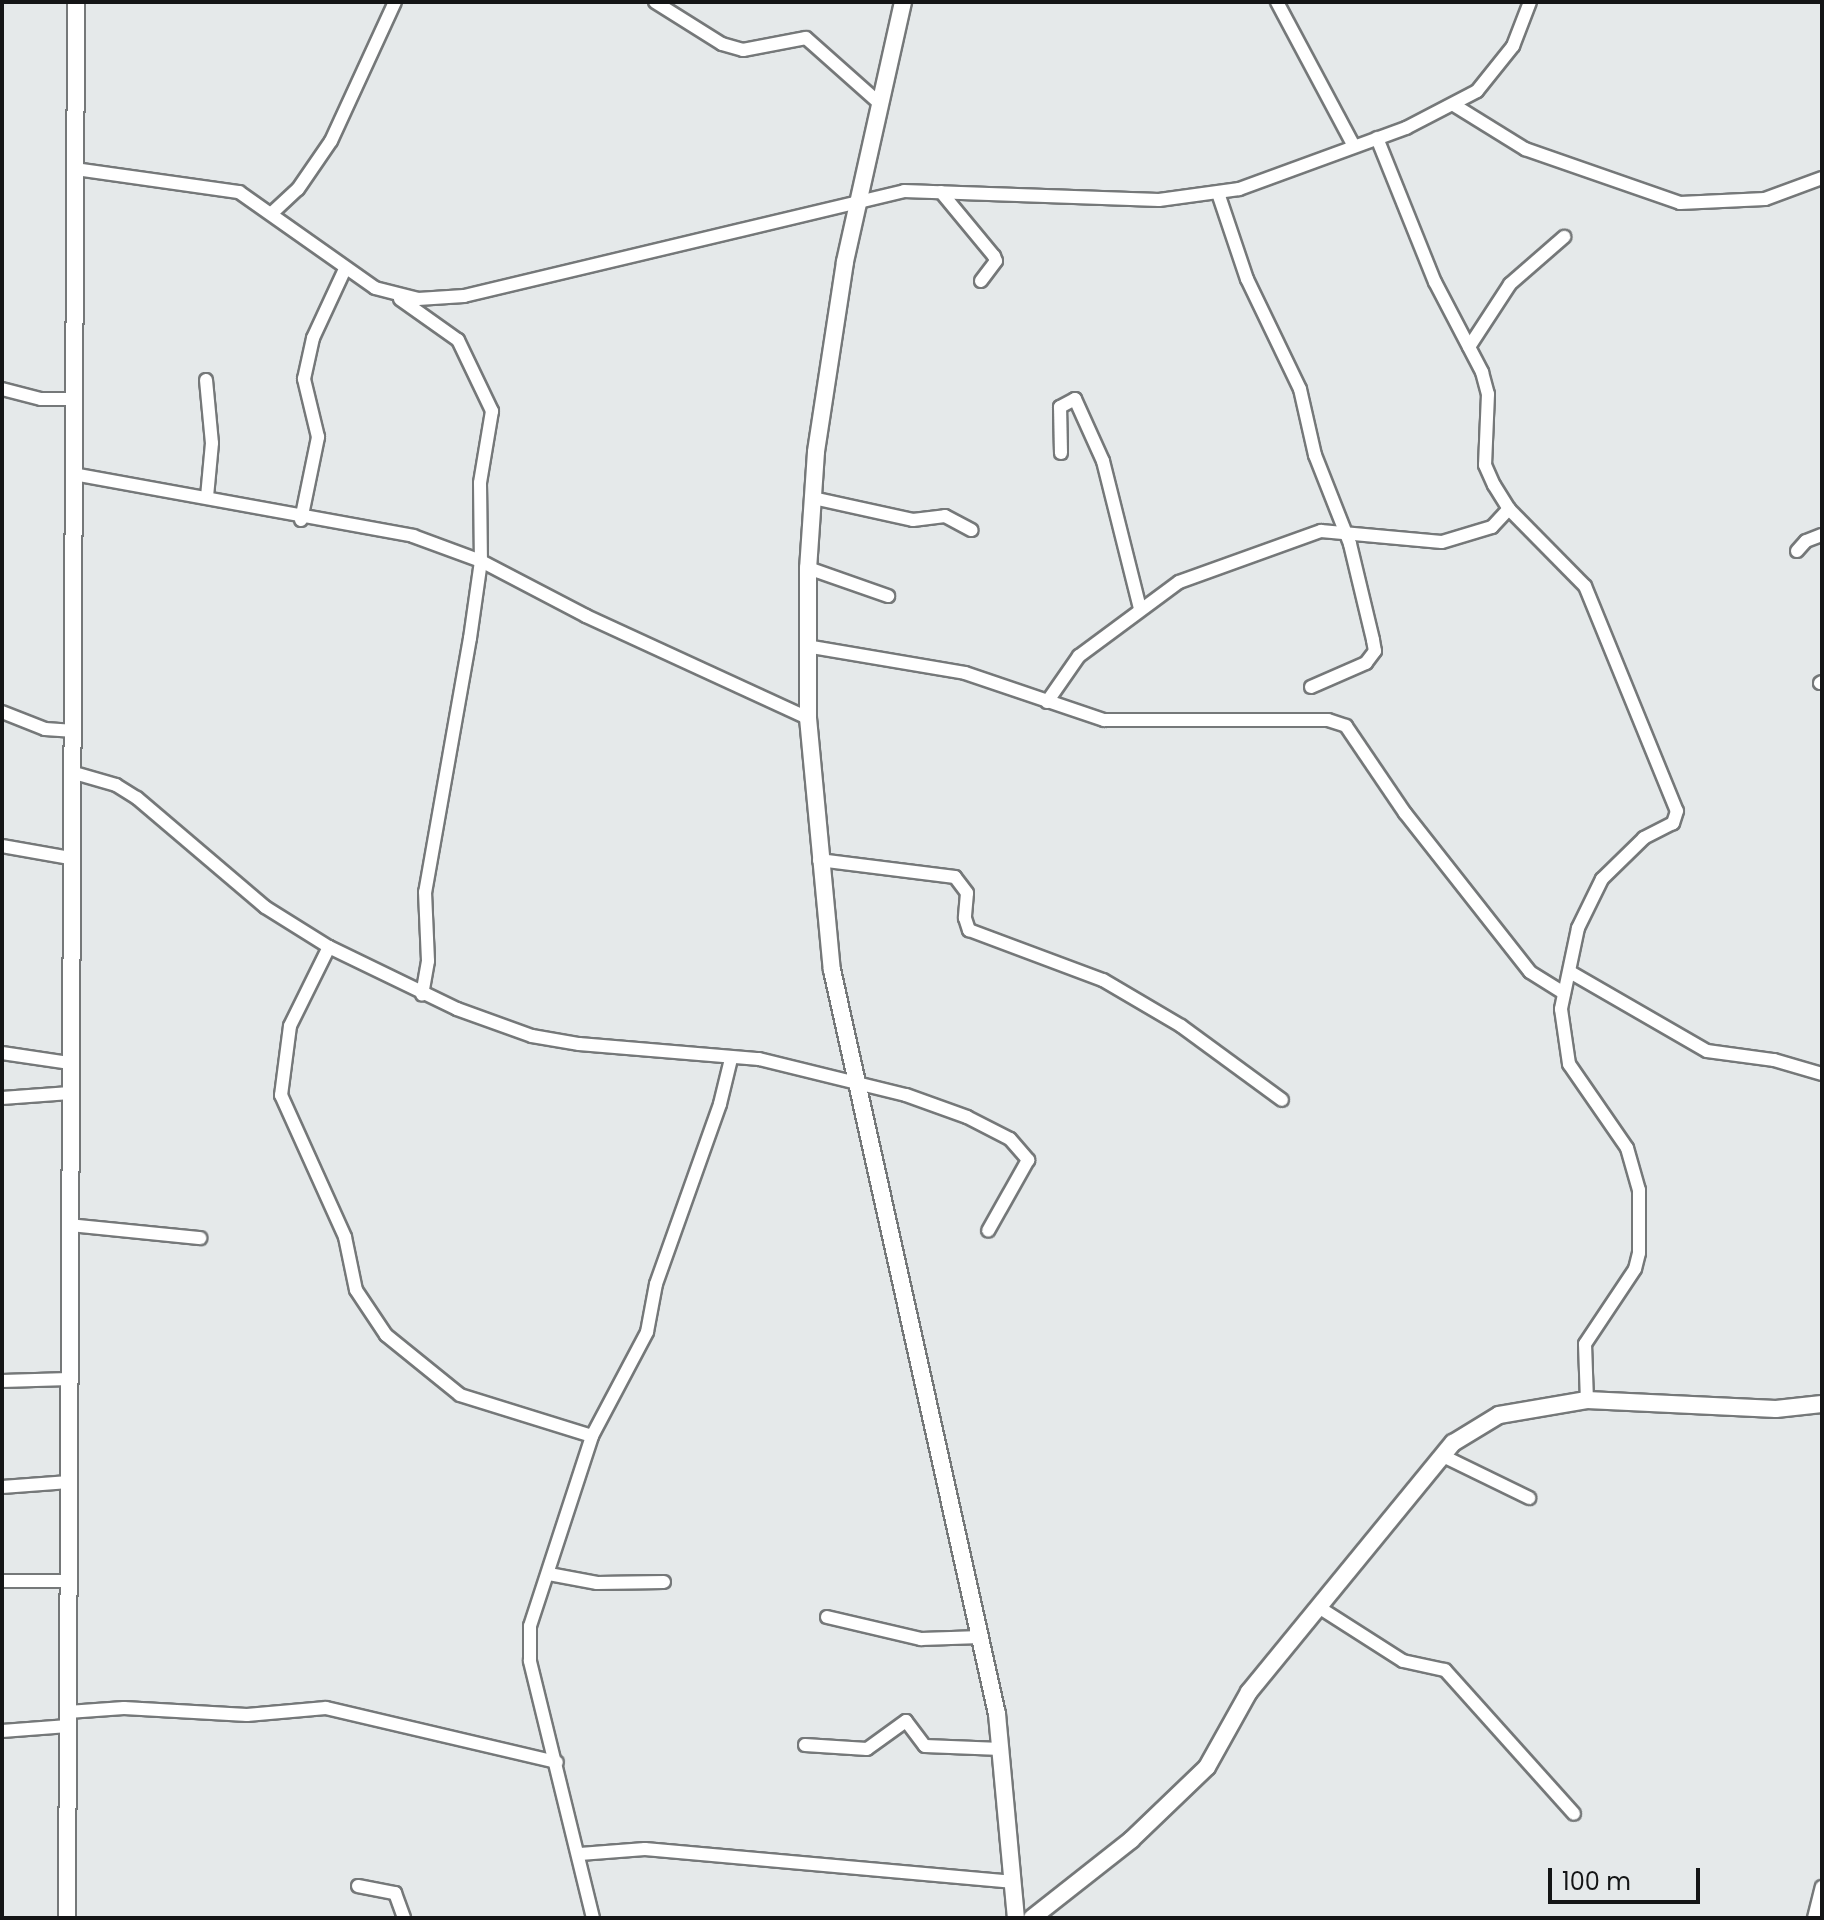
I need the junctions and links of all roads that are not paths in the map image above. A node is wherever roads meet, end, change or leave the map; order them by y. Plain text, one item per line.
1 (76, 2) edge
2 (395, 2) edge
3 (655, 2) edge
4 (903, 2) edge
5 (1277, 2) edge
6 (1530, 2) edge
7 (878, 102) junction
8 (1454, 105) junction
9 (1377, 138) junction
10 (1354, 146) junction
11 (75, 169) junction
12 (1822, 178) edge
13 (941, 192) junction
14 (1218, 193) junction
15 (859, 199) junction
16 (272, 213) junction
17 (1564, 237) dead end
18 (345, 269) junction
19 (981, 281) dead end
20 (394, 295) junction
21 (1469, 347) junction
22 (206, 380) dead end
23 (2, 389) edge
24 (73, 399) junction
25 (1061, 453) dead end
26 (73, 474) junction
27 (207, 497) junction
28 (813, 498) junction
29 (1509, 509) junction
30 (301, 520) junction
31 (1341, 529) junction
32 (971, 530) dead end
33 (1822, 535) edge
34 (1797, 551) dead end
35 (481, 561) junction
36 (808, 568) junction
37 (888, 596) dead end
38 (1140, 608) junction
39 (806, 646) junction
40 (1311, 687) dead end
41 (1047, 702) junction
42 (2, 712) edge
43 (808, 718) junction
44 (71, 731) junction
45 (71, 772) junction
46 (2, 846) edge
47 (70, 858) junction
48 (819, 860) junction
49 (329, 947) junction
50 (1570, 972) junction
51 (1564, 993) junction
52 (422, 994) junction
53 (2, 1053) edge
54 (731, 1059) junction
55 (70, 1063) junction
56 (1822, 1074) edge
57 (853, 1081) junction
58 (70, 1093) junction
59 (2, 1098) edge
60 (1282, 1100) dead end
61 (69, 1225) junction
62 (988, 1231) dead end
63 (200, 1238) dead end
64 (69, 1379) junction
65 (2, 1381) edge
66 (1587, 1400) junction
67 (1822, 1404) edge
68 (592, 1436) junction
69 (1443, 1456) junction
70 (69, 1482) junction
71 (2, 1487) edge
72 (1529, 1498) dead end
73 (549, 1574) junction
74 (2, 1581) edge
75 (68, 1581) junction
76 (664, 1582) dead end
77 (1320, 1608) junction
78 (827, 1617) dead end
79 (981, 1637) junction
80 (68, 1719) junction
81 (2, 1731) edge
82 (805, 1745) dead end
83 (1001, 1749) junction
84 (557, 1762) junction
85 (1574, 1814) dead end
86 (580, 1854) junction
87 (1012, 1882) junction
88 (358, 1886) dead end
89 (1822, 1887) edge
90 (67, 1918) edge
91 (404, 1918) edge
92 (593, 1918) edge
93 (1016, 1918) edge
94 (1032, 1918) edge
95 (1814, 1918) edge

1 - 11 main road
2 - 16 street
3 - 7 street
4 - 7 main road
5 - 10 street
6 - 8 street
7 - 15 main road
8 - 9 street
8 - 12 street
9 - 10 street
9 - 21 street
10 - 14 street
11 - 16 street
11 - 24 main road
13 - 14 street
13 - 15 street
13 - 19 street
14 - 31 street
15 - 20 street
15 - 28 main road
16 - 18 street
17 - 21 street
18 - 20 street
18 - 30 street
20 - 35 street
21 - 29 street
22 - 27 street
23 - 24 street
24 - 26 main road
25 - 38 street
26 - 27 street
26 - 44 main road
27 - 30 street
28 - 32 street
28 - 36 main road
29 - 31 street
29 - 50 street
30 - 35 street
31 - 38 street
31 - 40 street
33 - 34 street
35 - 43 street
35 - 52 street
36 - 37 street
36 - 39 main road
38 - 41 street
39 - 41 street
39 - 43 main road
41 - 51 street
42 - 44 street
43 - 48 main road
44 - 45 main road
45 - 47 main road
45 - 49 street
46 - 47 street
47 - 55 main road
48 - 57 main road
48 - 60 street
49 - 52 street
49 - 68 street
50 - 51 street
50 - 56 street
51 - 66 street
52 - 54 street
53 - 55 street
54 - 57 street
54 - 68 street
55 - 58 main road
57 - 62 street
57 - 79 main road
58 - 59 street
58 - 61 main road
61 - 63 street
61 - 64 main road
64 - 65 street
64 - 70 main road
66 - 67 main road
66 - 69 main road
68 - 73 street
69 - 72 street
69 - 77 main road
70 - 71 street
70 - 75 main road
73 - 76 street
73 - 84 street
74 - 75 street
75 - 80 main road
77 - 85 street
77 - 94 main road
78 - 79 street
79 - 83 main road
80 - 81 street
80 - 84 street
80 - 90 main road
82 - 83 street
83 - 87 main road
84 - 86 street
86 - 87 street
86 - 92 street
87 - 93 main road
88 - 91 street
89 - 95 street

